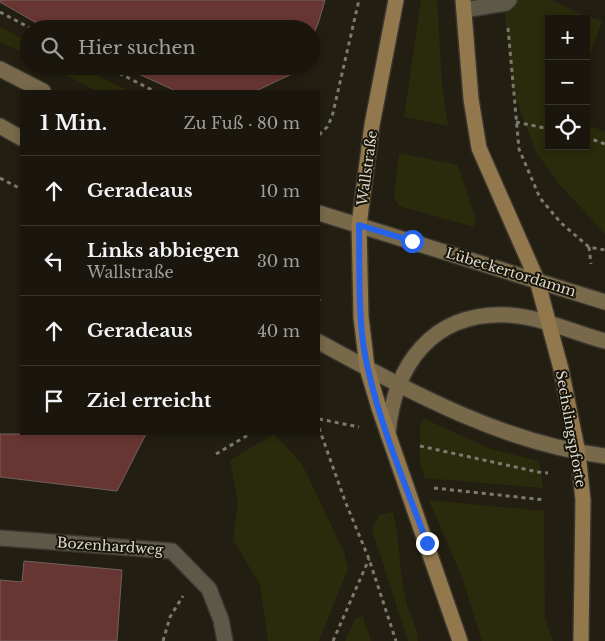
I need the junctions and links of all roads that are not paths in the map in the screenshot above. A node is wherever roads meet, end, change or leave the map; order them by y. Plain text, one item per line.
1 (396, 0) edge
2 (507, 2) edge
3 (464, 5) edge
4 (0, 69) edge
5 (41, 90) edge
6 (0, 126) edge
7 (20, 137) edge
8 (320, 213) edge
9 (359, 225) junction
10 (537, 280) junction
11 (605, 302) edge
12 (550, 324) junction
13 (605, 341) edge
14 (320, 343) edge
15 (367, 368) junction
16 (399, 385) junction
17 (388, 436) junction
18 (578, 453) junction
19 (605, 456) edge
20 (0, 538) edge
21 (225, 641) edge
22 (460, 641) edge
23 (581, 641) edge

1 - 9 main road, Wallstraße
2 - 3 street
3 - 10 main road
4 - 5 main road
6 - 7 main road
8 - 9 main road, Lübeckertordamm
9 - 10 main road, Lübeckertordamm
9 - 15 main road, Wallstraße
10 - 11 main road, Lübeckertordamm
10 - 12 main road, Sechslingspforte
12 - 13 main road
12 - 16 main road
12 - 18 main road, Sechslingspforte
14 - 15 main road
15 - 16 main road
15 - 17 main road
16 - 17 main road
16 - 18 main road
17 - 22 main road
18 - 19 main road
18 - 23 main road, Sechslingspforte
20 - 21 street, Bozenhardweg

